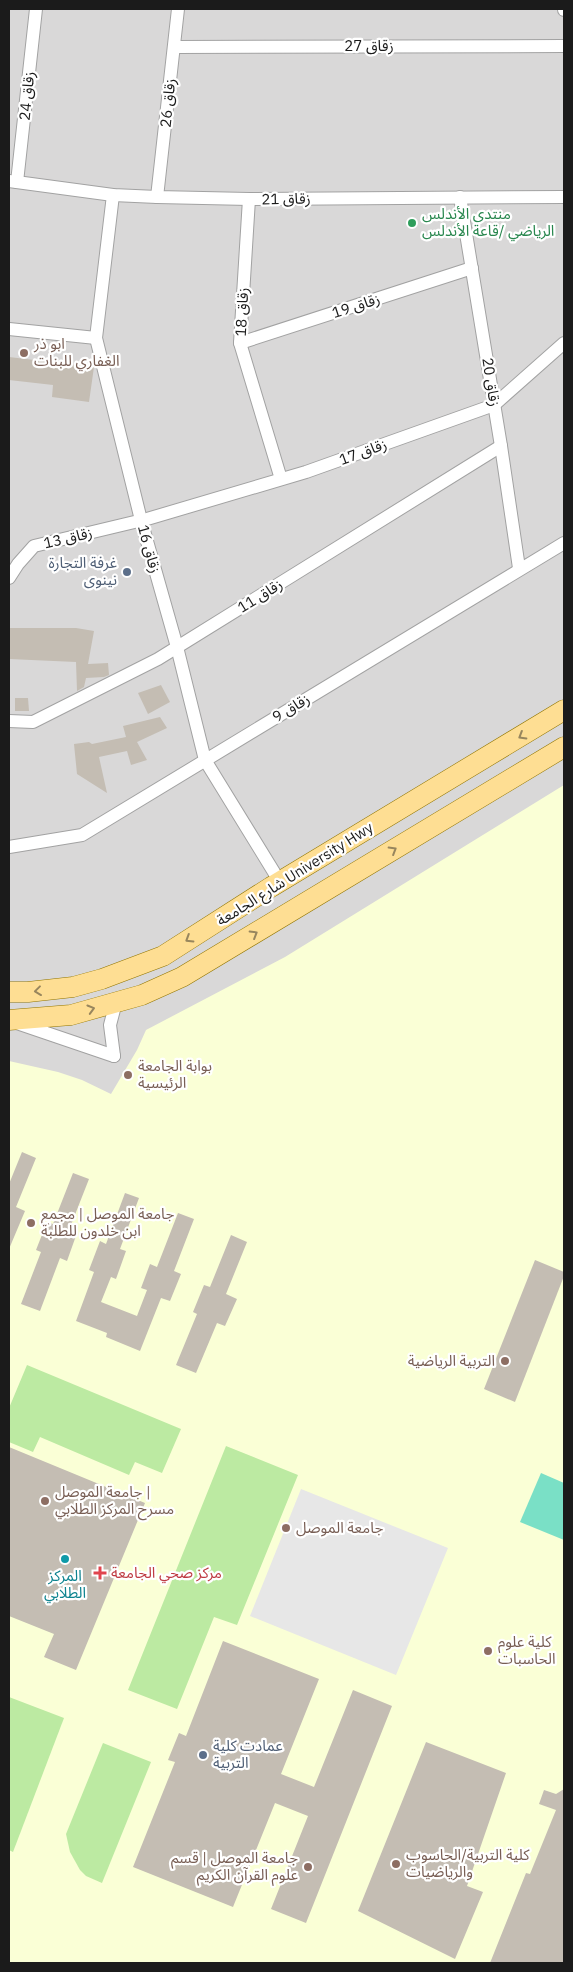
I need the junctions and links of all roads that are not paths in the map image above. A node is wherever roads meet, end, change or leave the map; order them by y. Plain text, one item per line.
1 (36, 9) edge
2 (178, 9) edge
3 (174, 46) junction
4 (564, 46) edge
5 (13, 182) edge
6 (112, 195) junction
7 (157, 197) junction
8 (460, 197) junction
9 (564, 197) edge
10 (249, 199) junction
11 (472, 268) junction
12 (9, 329) edge
13 (96, 338) junction
14 (240, 343) junction
15 (564, 343) edge
16 (494, 405) junction
17 (501, 446) junction
18 (281, 479) junction
19 (142, 520) junction
20 (564, 543) edge
21 (519, 568) junction
22 (9, 578) edge
23 (177, 647) junction
24 (564, 710) edge
25 (9, 721) edge
26 (564, 746) edge
27 (205, 760) junction
28 (9, 847) edge
29 (280, 882) junction
30 (9, 992) edge
31 (116, 1002) junction
32 (9, 1020) edge

1 - 5 street, زقاق 24
2 - 3 street, زقاق 26
3 - 4 street, زقاق 27
3 - 7 street, زقاق 26
5 - 6 street, زقاق 21
6 - 7 street, زقاق 21
6 - 13 street, زقاق 16
7 - 10 street, زقاق 21
8 - 9 street, زقاق 21
8 - 10 street, زقاق 21
8 - 11 street, زقاق 20
10 - 14 street, زقاق 18
11 - 14 street, زقاق 19
11 - 16 street, زقاق 20
12 - 13 street
13 - 19 street, زقاق 16
14 - 18 street, زقاق 18
15 - 16 street, زقاق 17
16 - 17 street, زقاق 20
16 - 18 street, زقاق 17
17 - 21 street, زقاق 20
17 - 23 street, زقاق 11
18 - 19 street, زقاق 17
19 - 22 street, زقاق 13
19 - 23 street, زقاق 16
20 - 21 street, زقاق 9
21 - 27 street, زقاق 9
23 - 25 street, زقاق 11
23 - 27 street, زقاق 16
24 -> 29 main road, شارع الجامعة University Hwy
31 -> 26 main road, شارع الجامعة University Hwy
27 - 28 street, زقاق 9
27 - 29 street, زقاق 16
29 -> 30 main road, شارع الجامعة University Hwy
32 -> 31 main road, شارع الجامعة University Hwy
31 - 32 street

